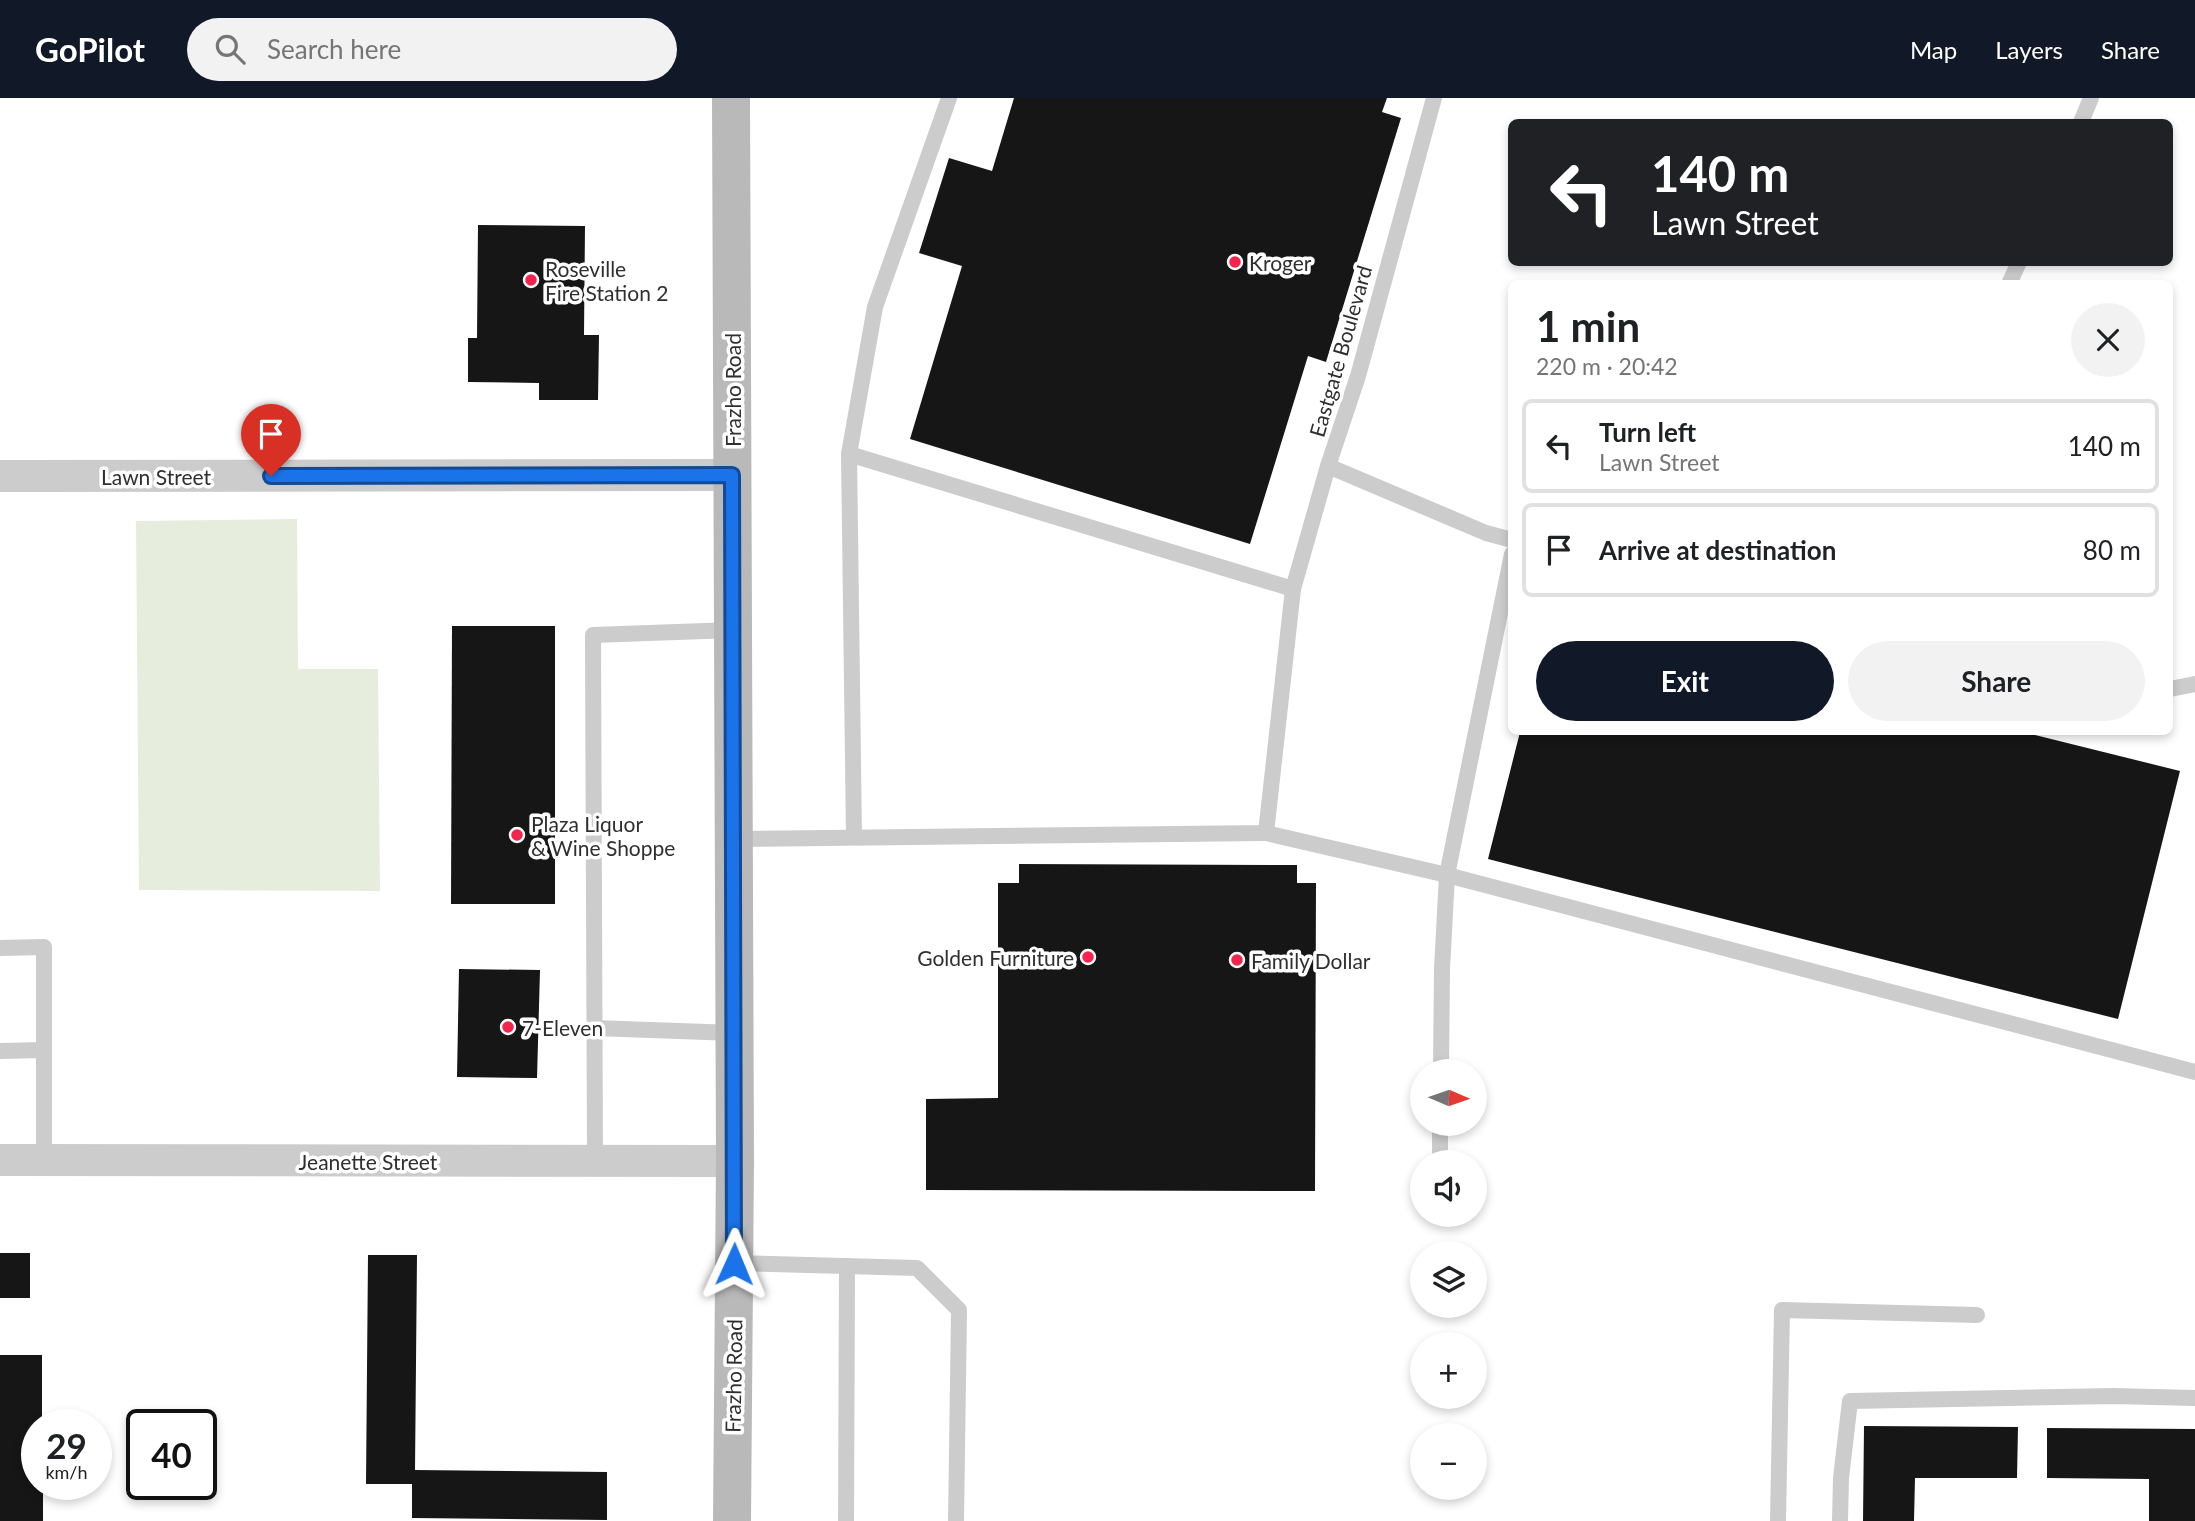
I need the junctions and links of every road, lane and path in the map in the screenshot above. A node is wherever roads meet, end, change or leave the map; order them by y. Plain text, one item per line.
1 (731, 98) edge
2 (948, 98) edge
3 (1434, 98) edge
4 (2091, 98) edge
5 (2082, 119) edge
6 (849, 454) junction
7 (1328, 466) junction
8 (732, 475) junction
9 (0, 476) edge
10 (1508, 539) edge
11 (1508, 574) edge
12 (1293, 589) junction
13 (733, 630) junction
14 (2195, 684) edge
15 (2173, 688) edge
16 (1266, 832) junction
17 (854, 837) junction
18 (734, 839) junction
19 (1447, 875) junction
20 (0, 948) edge
21 (594, 1028) junction
22 (735, 1033) junction
23 (44, 1050) junction
24 (0, 1051) edge
25 (1441, 1059) edge
26 (2195, 1072) edge
27 (0, 1160) edge
28 (44, 1160) junction
29 (595, 1160) junction
30 (735, 1161) junction
31 (734, 1264) junction
32 (848, 1266) junction
33 (1977, 1315) dead end
34 (2195, 1398) edge
35 (732, 1521) edge
36 (846, 1521) edge
37 (956, 1521) edge
38 (1778, 1521) edge
39 (1840, 1521) edge

1 - 8 street, Frazho Road
2 - 6 lane
3 - 7 lane, Eastgate Boulevard
4 - 5 lane
6 - 12 lane
6 - 17 lane
7 - 10 lane, Eastgate Boulevard
7 - 12 lane
8 - 9 street, Lawn Street
8 - 13 street, Frazho Road
11 - 19 lane
12 - 16 lane
13 - 18 street, Frazho Road
13 - 21 lane
14 - 15 lane
16 - 17 lane
16 - 19 lane
17 - 18 lane
18 - 22 street, Frazho Road
19 - 25 lane
19 - 26 lane
20 - 23 lane
21 - 22 lane
21 - 29 lane
22 - 30 street, Frazho Road
23 - 24 lane
23 - 28 lane
27 - 28 street, Jeanette Street
28 - 29 street, Jeanette Street
29 - 30 street, Jeanette Street
30 - 31 street, Frazho Road
31 - 32 lane
31 - 35 street, Frazho Road
32 - 36 lane
32 - 37 lane
33 - 38 lane
34 - 39 lane

